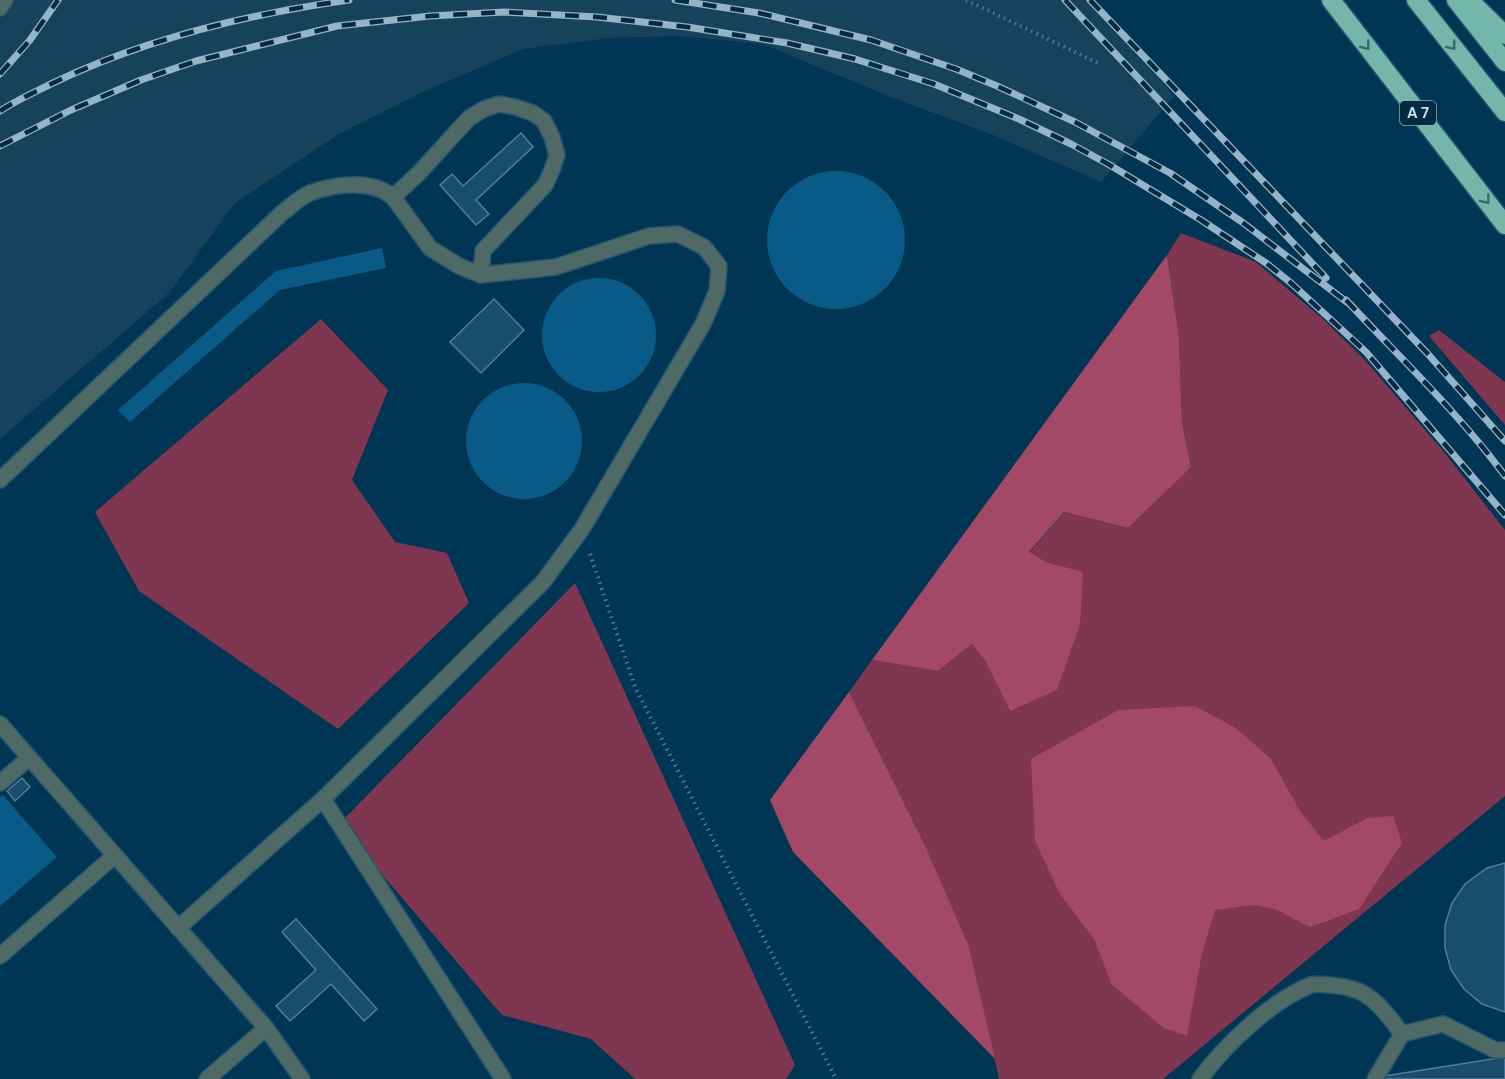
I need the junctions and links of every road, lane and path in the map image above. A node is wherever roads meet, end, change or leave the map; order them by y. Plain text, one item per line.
1 (5, 0) edge
2 (966, 0) edge
3 (1330, 0) edge
4 (1416, 0) edge
5 (1456, 0) edge
6 (1469, 0) edge
7 (0, 8) edge
8 (1505, 35) edge
9 (1505, 62) edge
10 (1098, 63) dead end
11 (1505, 112) edge
12 (393, 197) junction
13 (1505, 225) edge
14 (481, 275) junction
15 (0, 480) edge
16 (582, 529) junction
17 (0, 724) edge
18 (29, 758) junction
19 (0, 783) edge
20 (323, 799) junction
21 (114, 856) junction
22 (178, 928) junction
23 (0, 956) edge
24 (266, 1028) junction
25 (1402, 1034) junction
26 (1505, 1050) edge
27 (207, 1079) edge
28 (302, 1079) edge
29 (502, 1079) edge
30 (836, 1079) edge
31 (1200, 1079) edge
32 (1375, 1079) edge

1 - 7 lane
2 - 10 path
3 -> 13 highway, A 7
4 -> 11 highway
5 - 9 highway
6 - 8 highway
12 - 14 lane
12 - 14 lane
12 - 15 lane
14 - 16 lane
16 - 20 lane
16 - 30 path
17 - 18 lane
18 - 19 lane
18 - 21 lane
20 - 22 lane
20 - 29 lane
21 - 22 lane
21 - 23 lane
22 - 24 lane
24 - 27 lane
24 - 28 lane
25 - 26 lane
25 - 31 lane
25 - 32 lane

